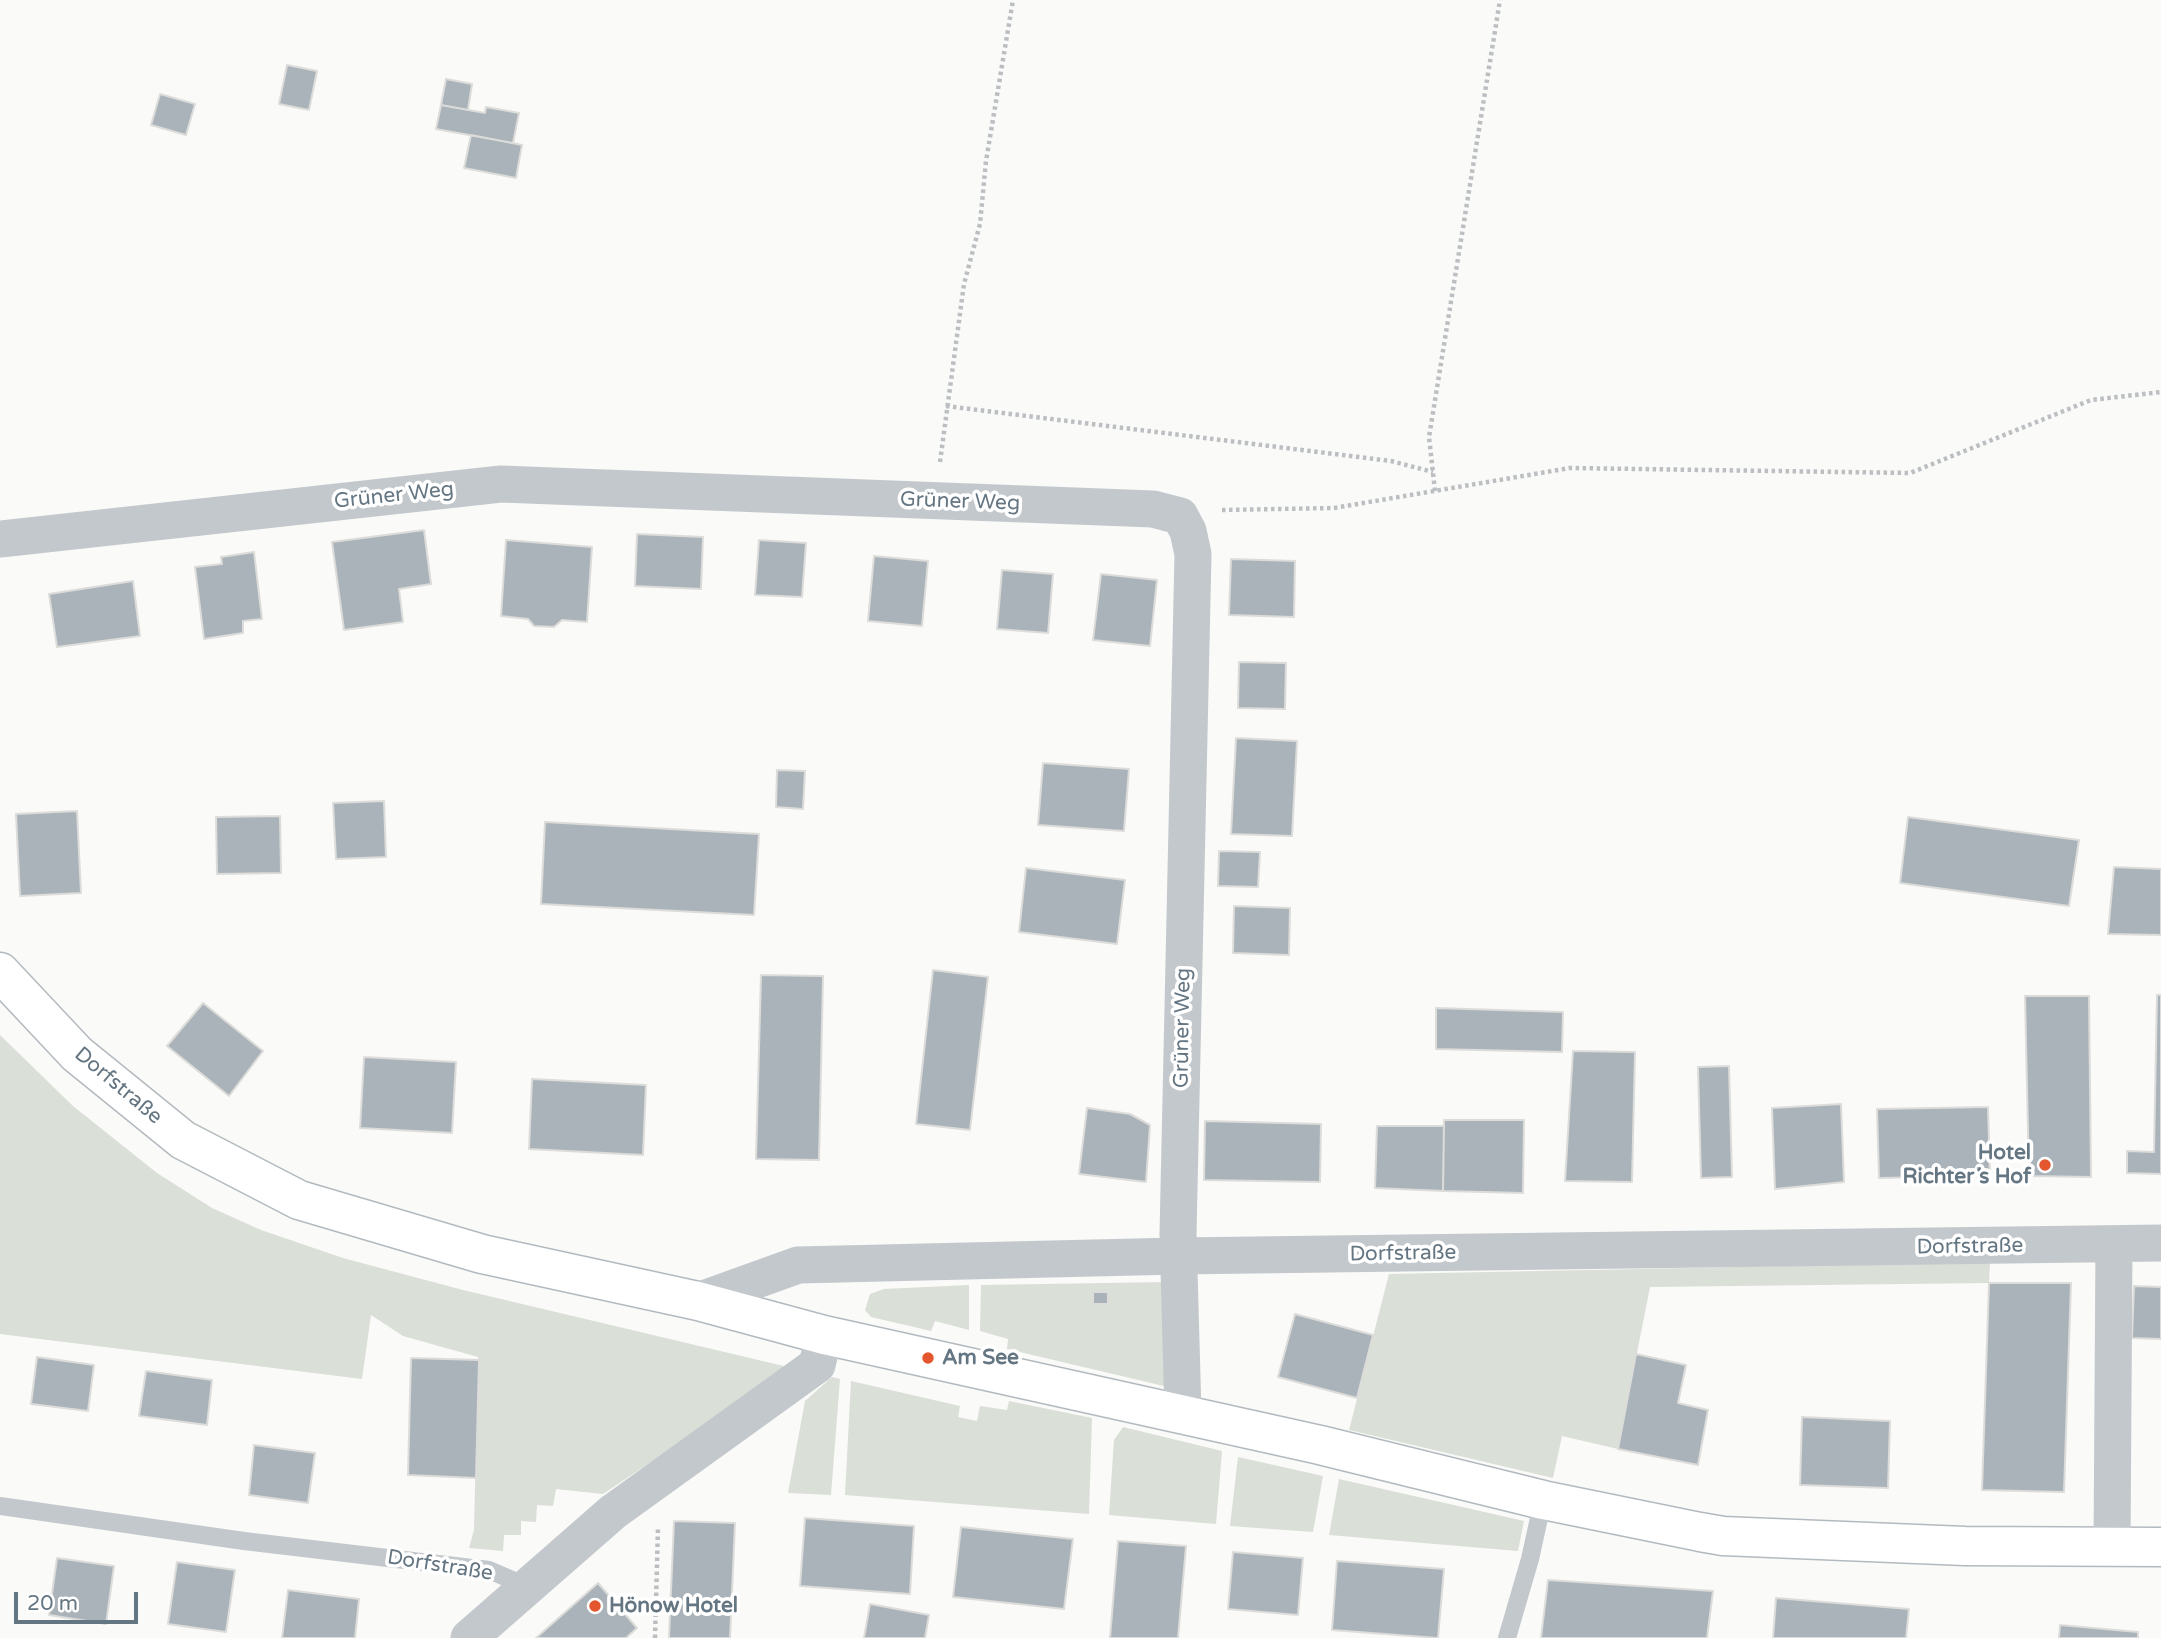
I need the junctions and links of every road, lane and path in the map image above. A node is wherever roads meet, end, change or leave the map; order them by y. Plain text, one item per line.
1 (1013, 0) edge
2 (1500, 0) edge
3 (2161, 392) edge
4 (946, 406) junction
5 (1433, 472) junction
6 (1435, 491) junction
7 (936, 501) junction
8 (1180, 516) junction
9 (0, 539) edge
10 (0, 972) edge
11 (2161, 1243) edge
12 (2113, 1244) junction
13 (1178, 1256) junction
14 (698, 1301) junction
15 (824, 1335) junction
16 (1183, 1414) junction
17 (1543, 1500) junction
18 (0, 1506) edge
19 (659, 1521) dead end
20 (2112, 1547) junction
21 (2161, 1547) edge
22 (527, 1586) junction
23 (469, 1638) edge
24 (655, 1638) edge
25 (1507, 1638) edge

1 - 4 path
2 - 5 path
3 - 6 path
4 - 5 path
4 - 7 path
5 - 6 path
6 - 8 path
7 - 8 street, Grüner Weg
7 - 9 street, Grüner Weg
8 - 13 street, Grüner Weg
10 - 14 main road, Dorfstraße
11 - 12 street, Dorfstraße
12 - 13 street, Dorfstraße
12 - 20 street
13 - 14 street, Dorfstraße
13 - 16 street, Grüner Weg
14 - 15 main road, Dorfstraße
15 - 16 main road, Dorfstraße
15 - 22 street
16 - 17 main road, Dorfstraße
17 - 20 main road, Dorfstraße
17 - 25 lane
18 - 22 lane, Dorfstraße
19 - 24 path
20 - 21 main road, Dorfstraße
22 - 23 street

